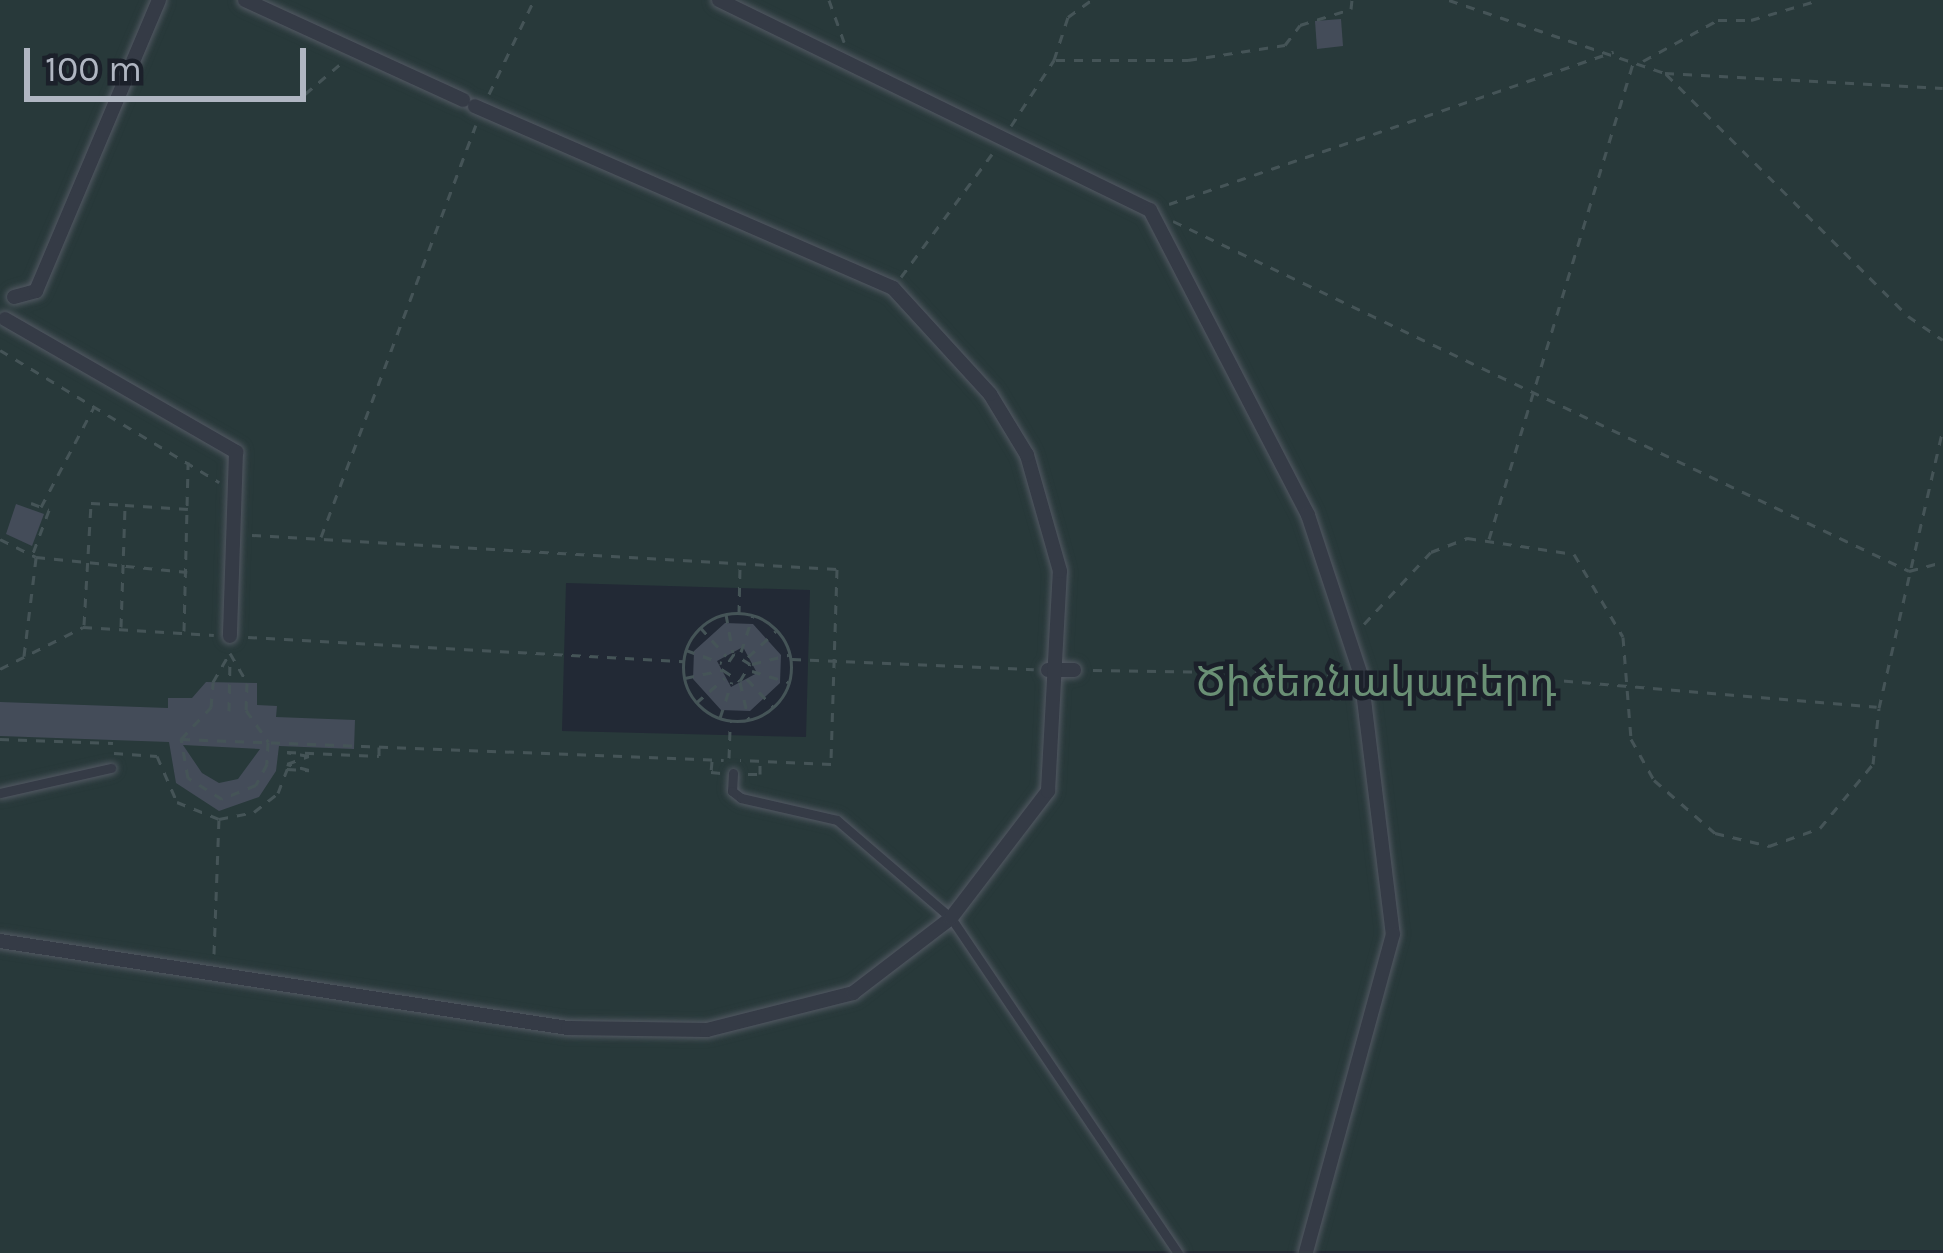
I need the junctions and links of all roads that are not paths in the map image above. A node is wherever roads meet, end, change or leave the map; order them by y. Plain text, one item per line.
1 (159, 0) edge
2 (245, 0) edge
3 (719, 0) edge
4 (14, 297) joint
5 (2, 325) edge
6 (230, 636) road end
7 (111, 767) dead end
8 (733, 773) road end
9 (0, 793) edge
10 (951, 918) junction
11 (0, 941) edge
12 (1178, 1253) edge
13 (1306, 1253) edge

1 - 4 street
2 - 10 street
3 - 13 street
4 - 5 lane
5 - 6 street
7 - 9 lane
8 - 10 lane
10 - 11 street
10 - 12 lane

